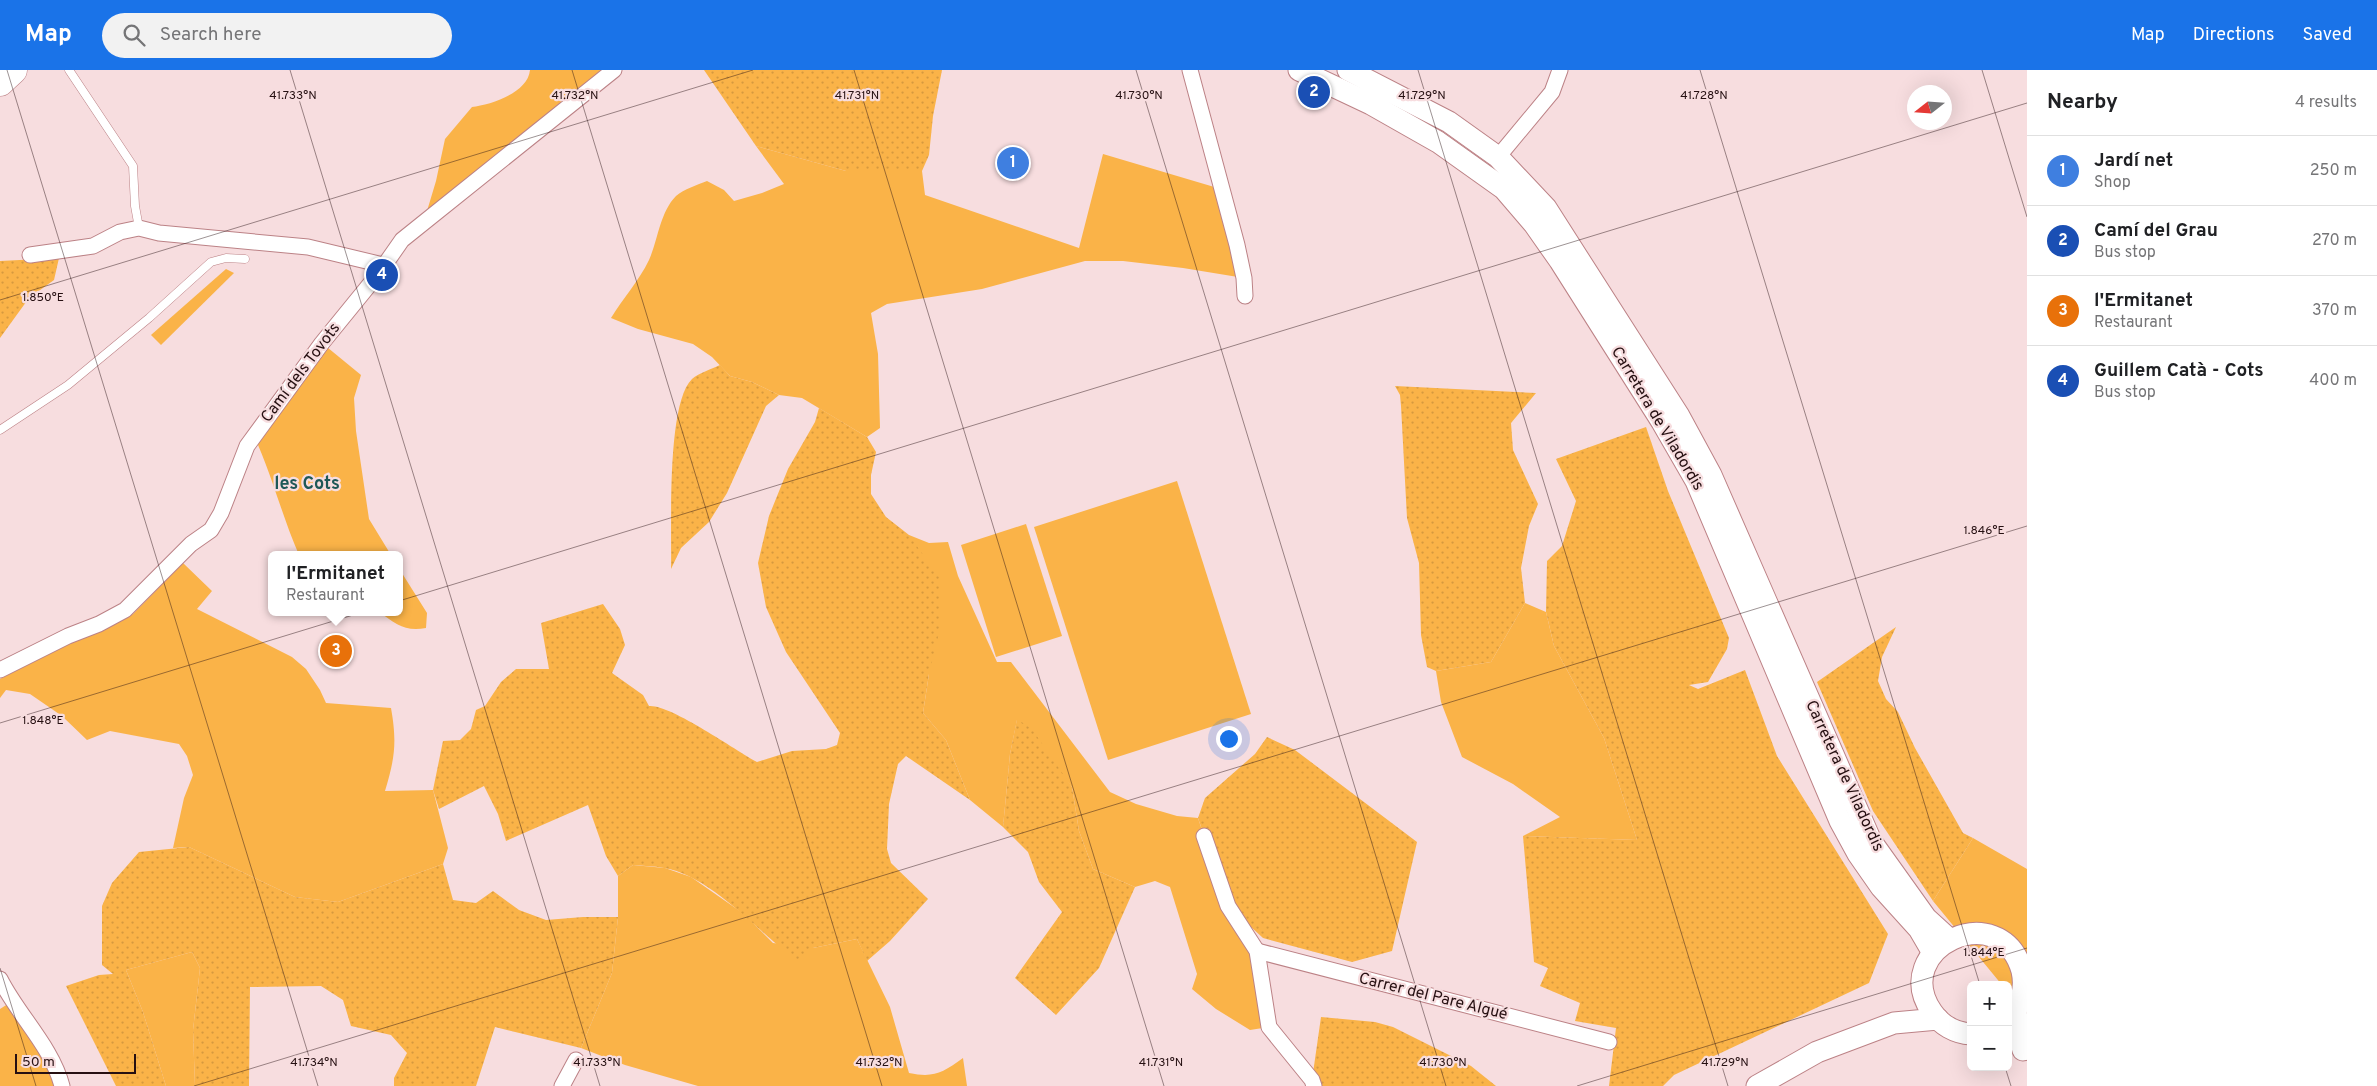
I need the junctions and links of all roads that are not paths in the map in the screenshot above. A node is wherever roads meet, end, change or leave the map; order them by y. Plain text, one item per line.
1 (13, 70) edge
2 (69, 70) edge
3 (614, 70) edge
4 (1190, 70) edge
5 (1299, 70) edge
6 (1348, 70) edge
7 (1560, 70) edge
8 (0, 82) edge
9 (1498, 157) junction
10 (139, 228) junction
11 (30, 255) dead end
12 (245, 259) dead end
13 (383, 265) junction
14 (1245, 296) dead end
15 (0, 430) edge
16 (0, 670) edge
17 (1204, 836) dead end
18 (1949, 939) junction
19 (1256, 951) junction
20 (1933, 953) junction
21 (2024, 968) edge
22 (0, 979) edge
23 (1923, 988) junction
24 (2019, 1004) edge
25 (1938, 1019) junction
26 (1894, 1023) junction
27 (1967, 1033) edge
28 (1609, 1042) dead end
29 (2019, 1049) edge
30 (576, 1060) dead end
31 (62, 1086) edge
32 (562, 1086) edge
33 (1314, 1086) edge
34 (1757, 1086) edge

1 - 8 highway
2 - 10 lane
3 - 13 street, Camí dels Tovots
4 - 14 street
5 - 20 street, Carretera de Viladordis
6 - 9 street, Carretera de Viladordis
7 - 9 street
9 - 18 street, Carretera de Viladordis
10 - 11 street
10 - 13 street
12 - 15 lane
13 - 16 street, Camí dels Tovots
17 - 19 street
18 - 20 street
18 - 21 street
19 - 28 street, Carrer del Pare Algué
19 - 33 street
20 - 23 street
21 - 24 street
22 - 31 street
23 - 25 street
23 - 26 street
24 - 29 street
25 - 26 street
25 - 27 street
26 - 34 street
30 - 32 street

